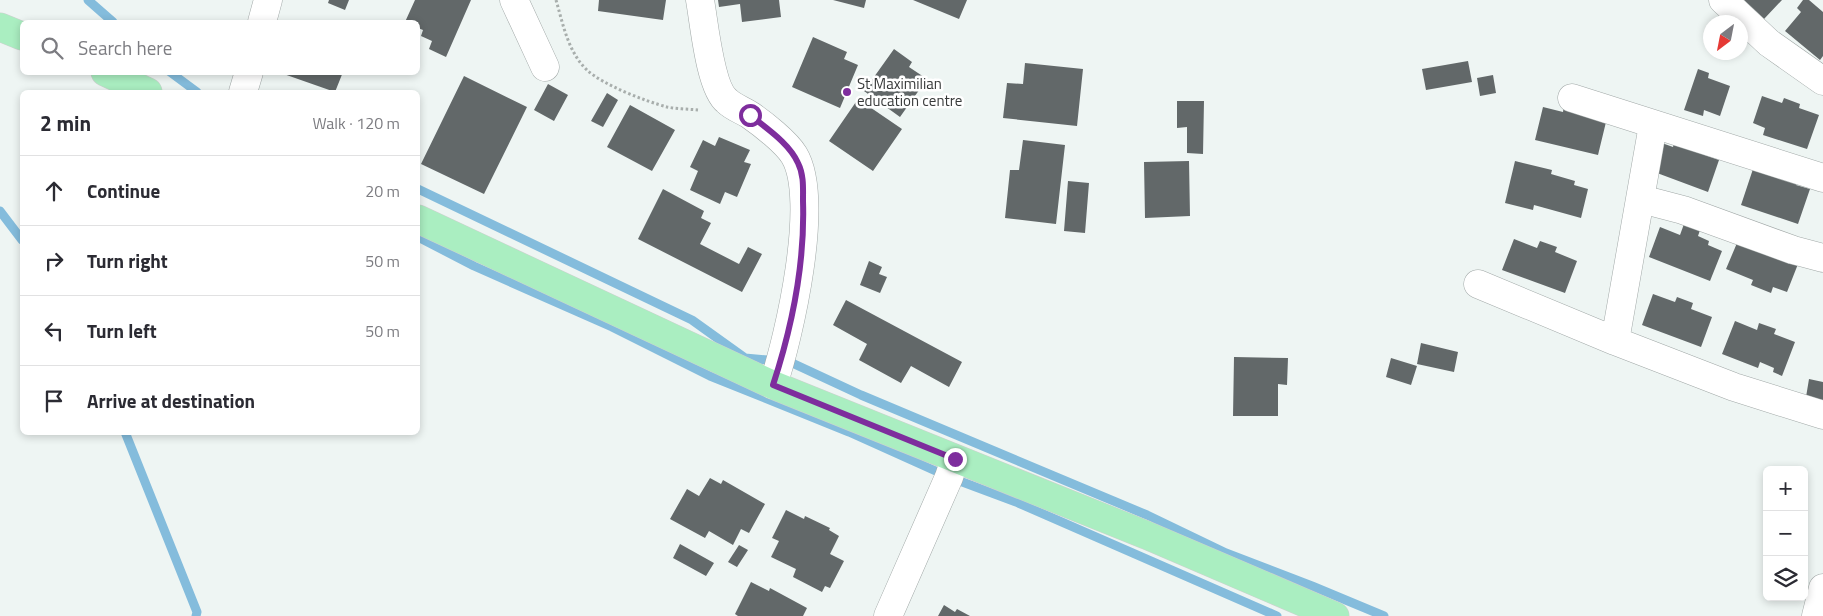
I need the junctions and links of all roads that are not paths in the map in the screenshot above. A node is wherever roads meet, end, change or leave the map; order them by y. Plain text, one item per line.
1 (268, 0) edge
2 (514, 0) edge
3 (700, 0) edge
4 (1723, 0) edge
5 (263, 20) edge
6 (0, 27) edge
7 (20, 35) edge
8 (545, 66) dead end
9 (111, 75) edge
10 (248, 75) edge
11 (1823, 81) edge
12 (144, 90) edge
13 (244, 90) edge
14 (1572, 98) dead end
15 (1653, 125) junction
16 (1823, 178) edge
17 (1642, 199) junction
18 (420, 220) edge
19 (1823, 258) edge
20 (1478, 284) dead end
21 (1615, 341) junction
22 (773, 385) junction
23 (1823, 415) edge
24 (955, 459) junction
25 (1823, 588) edge
26 (888, 616) edge
27 (1334, 616) edge
28 (1816, 616) edge

1 - 5 street
2 - 8 street
3 - 22 street
4 - 11 street
6 - 7 main road
9 - 12 main road
10 - 13 street
14 - 15 street
15 - 16 street
15 - 17 street
17 - 19 street
17 - 21 street
18 - 22 main road
20 - 21 street
21 - 23 street
22 - 24 main road
24 - 26 street
24 - 27 main road
25 - 28 street

